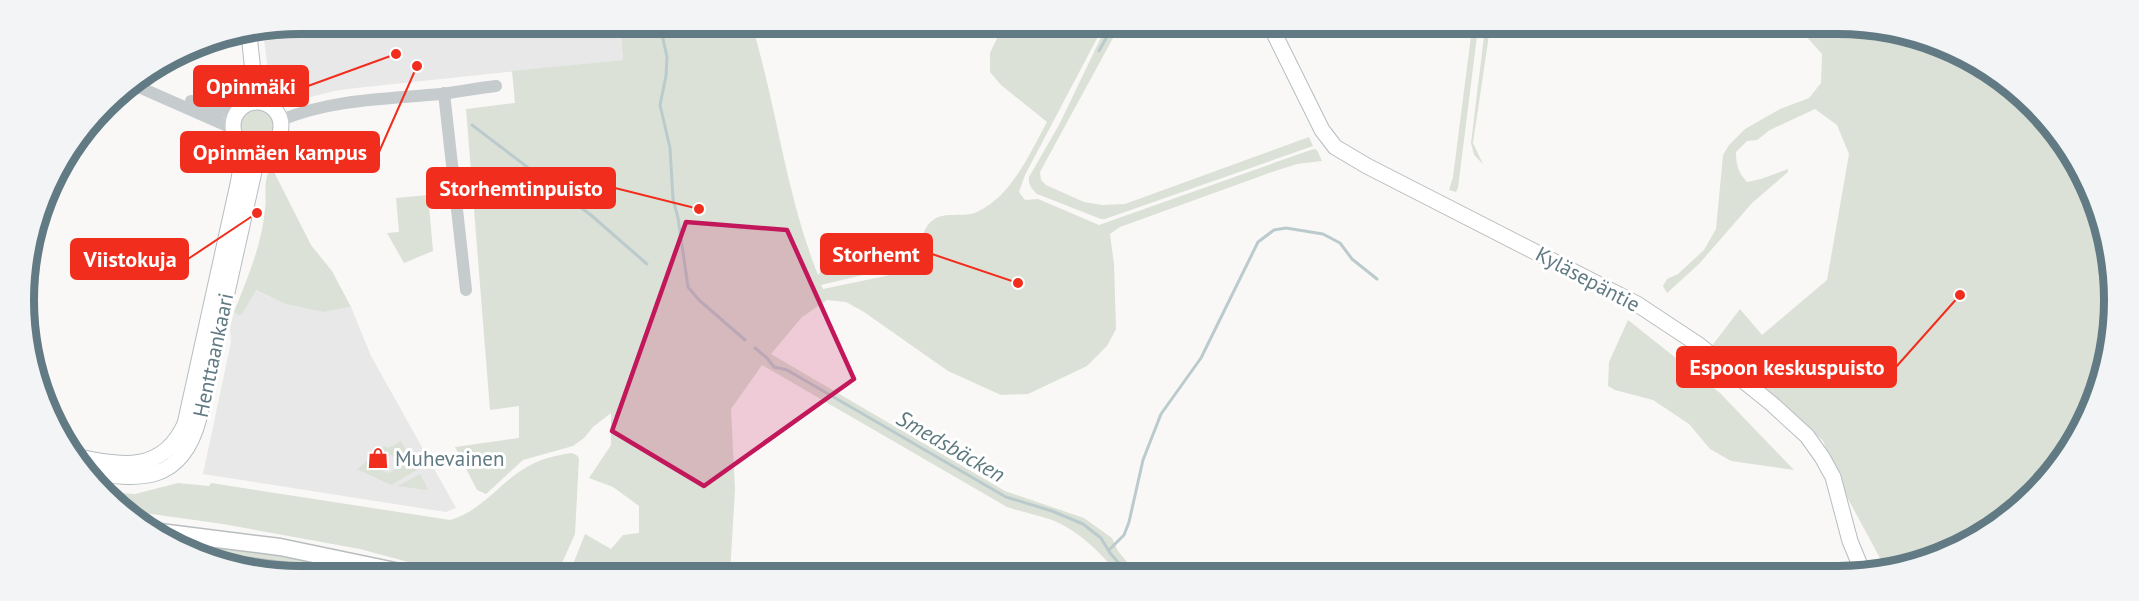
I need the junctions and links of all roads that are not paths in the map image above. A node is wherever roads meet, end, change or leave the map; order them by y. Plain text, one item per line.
1 (1274, 34) edge
2 (250, 40) edge
3 (148, 82) edge
4 (496, 86) dead end
5 (141, 87) edge
6 (444, 93) junction
7 (256, 101) junction
8 (234, 120) junction
9 (281, 120) junction
10 (245, 147) junction
11 (263, 150) junction
12 (466, 290) dead end
13 (86, 457) edge
14 (99, 474) edge
15 (172, 534) edge
16 (371, 566) edge
17 (1860, 566) edge

1 - 17 main road, Kyläsepäntie
2 - 7 main road
3 - 8 street
4 - 6 street
5 - 8 street
6 - 9 street
6 - 12 street
7 - 8 main road
7 - 9 main road
8 - 10 main road
9 - 11 main road
10 - 11 main road
10 - 13 main road, Henttaankaari
11 - 14 main road, Henttaankaari
15 - 16 highway

